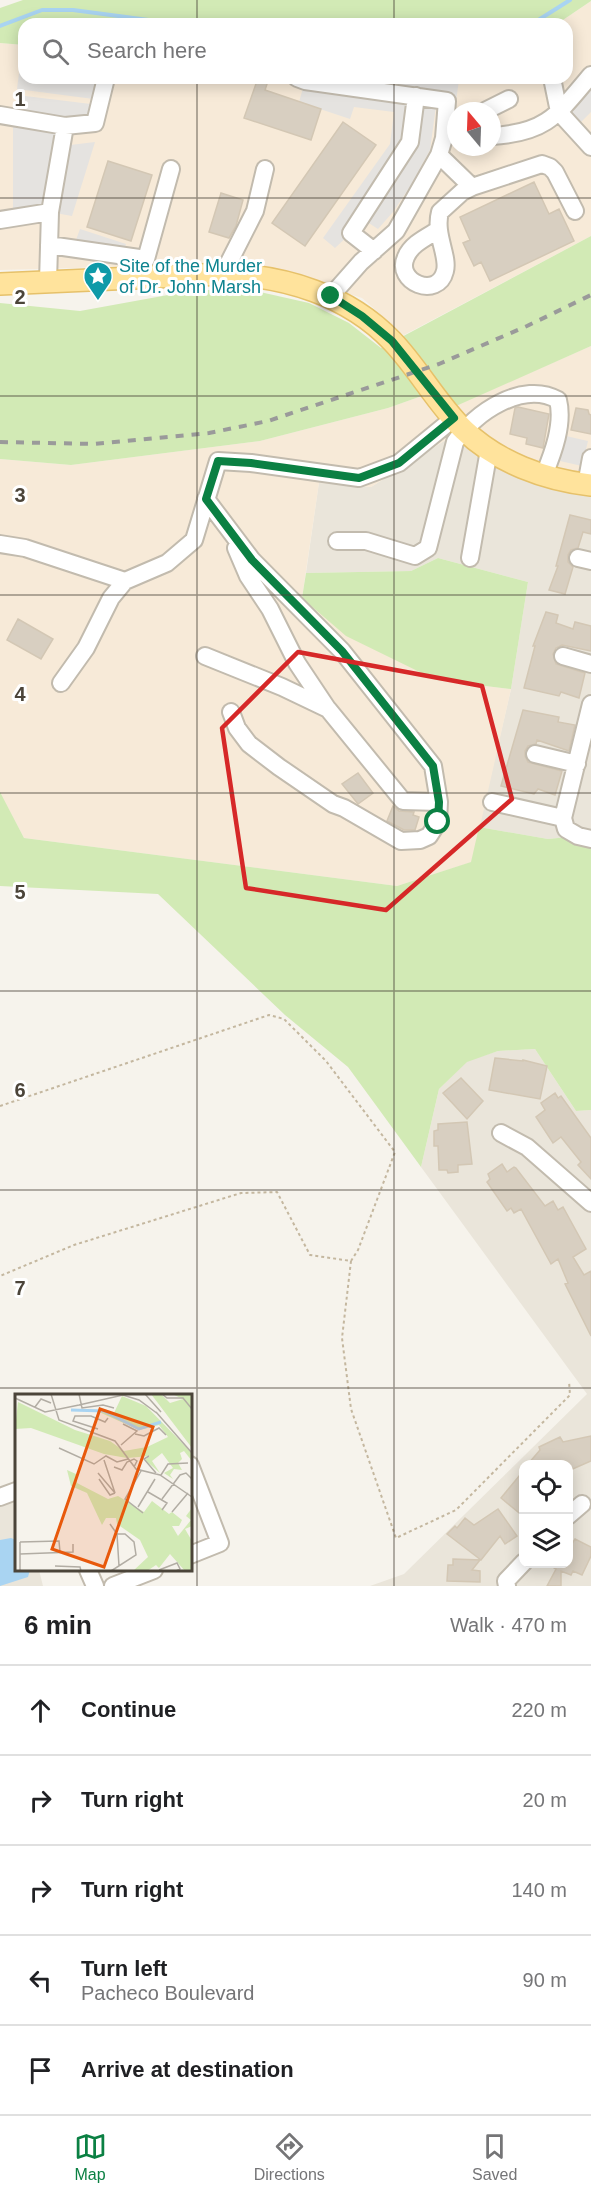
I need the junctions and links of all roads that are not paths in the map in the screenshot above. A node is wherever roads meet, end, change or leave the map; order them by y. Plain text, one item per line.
1 (591, 75) edge
2 (105, 84) edge
3 (327, 84) edge
4 (553, 84) edge
5 (416, 96) junction
6 (509, 99) dead end
7 (447, 102) edge
8 (501, 103) edge
9 (559, 112) junction
10 (0, 115) edge
11 (65, 126) junction
12 (501, 136) edge
13 (447, 142) edge
14 (591, 147) edge
15 (439, 155) junction
16 (171, 169) dead end
17 (265, 169) dead end
18 (472, 187) junction
19 (575, 211) dead end
20 (50, 212) junction
21 (0, 220) edge
22 (438, 230) dead end
23 (49, 245) junction
24 (374, 251) junction
25 (223, 274) junction
26 (48, 282) junction
27 (0, 284) edge
28 (331, 296) junction
29 (459, 424) junction
30 (489, 450) junction
31 (591, 458) edge
32 (544, 475) junction
33 (589, 485) edge
34 (206, 499) junction
35 (228, 528) junction
36 (337, 541) dead end
37 (0, 544) edge
38 (470, 558) dead end
39 (125, 581) junction
40 (205, 656) dead end
41 (562, 656) dead end
42 (591, 664) edge
43 (61, 683) dead end
44 (591, 704) edge
45 (328, 709) junction
46 (231, 711) dead end
47 (535, 754) dead end
48 (576, 770) junction
49 (591, 780) edge
50 (439, 802) junction
51 (492, 802) dead end
52 (563, 818) junction
53 (585, 838) edge
54 (501, 1133) dead end
55 (591, 1203) edge
56 (192, 1470) edge
57 (15, 1491) edge
58 (0, 1497) edge
59 (582, 1504) dead end
60 (570, 1514) edge
61 (192, 1554) edge
62 (519, 1567) edge
63 (89, 1571) edge
64 (149, 1571) edge
65 (95, 1586) edge
66 (113, 1586) edge
67 (507, 1586) edge

1 - 9 street
2 - 11 street
3 - 5 street
4 - 9 street
5 - 7 street
5 - 24 street
6 - 8 street
9 - 12 street
9 - 14 street
10 - 11 street
11 - 20 street
13 - 15 street
15 - 18 street
15 - 24 street
16 - 23 street
17 - 25 street
18 - 19 street
18 - 22 street
20 - 21 street
20 - 23 street
23 - 26 street
24 - 28 street
25 - 26 main road
25 - 28 main road
26 - 27 main road
28 - 29 main road
29 - 30 main road
29 - 32 street
29 - 34 street
29 - 36 street
30 - 32 main road
30 - 38 street
31 - 33 street
32 - 33 main road
34 - 35 street
34 - 39 street
35 - 45 street
35 - 50 street
37 - 39 street
39 - 43 street
40 - 45 street
41 - 42 street
44 - 48 street
45 - 50 street
46 - 50 street
47 - 48 street
48 - 49 street
48 - 52 street
51 - 52 street
52 - 53 street
54 - 55 street
56 - 61 street
57 - 58 street
59 - 60 street
62 - 67 street
63 - 65 street
64 - 66 street

